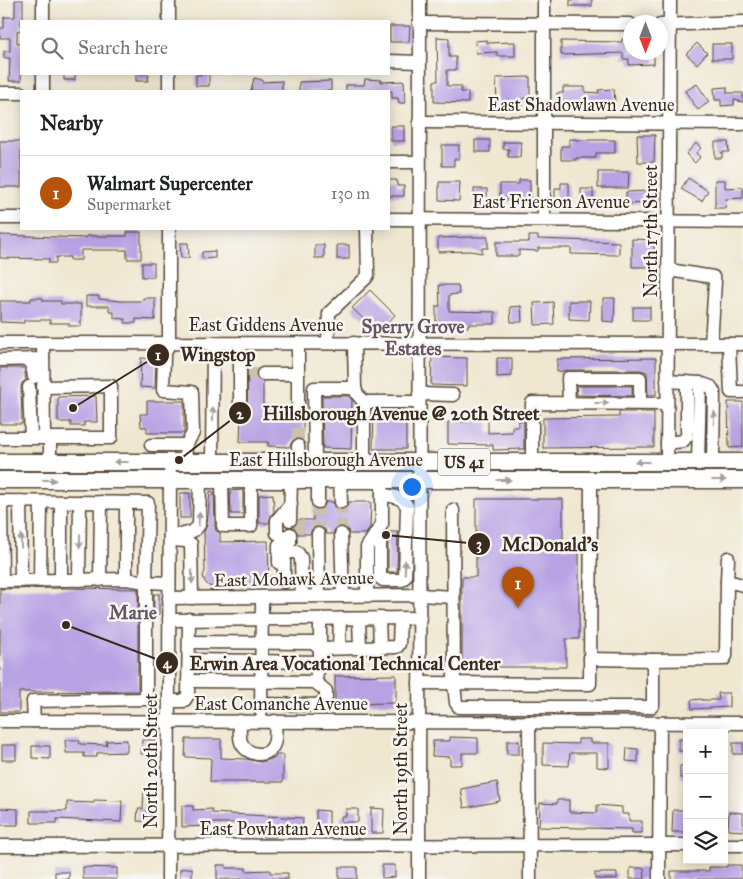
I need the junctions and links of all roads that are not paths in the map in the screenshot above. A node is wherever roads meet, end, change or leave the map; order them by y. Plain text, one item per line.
1 (43, 0) edge
2 (169, 0) edge
3 (420, 0) edge
4 (544, 0) edge
5 (670, 0) edge
6 (667, 15) edge
7 (43, 20) edge
8 (169, 20) edge
9 (743, 22) edge
10 (419, 23) junction
11 (544, 23) junction
12 (623, 24) edge
13 (668, 25) edge
14 (666, 60) edge
15 (390, 62) edge
16 (419, 62) junction
17 (43, 75) edge
18 (169, 75) edge
19 (43, 90) edge
20 (169, 90) edge
21 (0, 93) edge
22 (20, 93) edge
23 (419, 122) junction
24 (543, 122) junction
25 (669, 123) junction
26 (743, 124) edge
27 (390, 162) edge
28 (419, 162) junction
29 (0, 218) edge
30 (20, 218) edge
31 (390, 219) edge
32 (420, 219) junction
33 (544, 220) junction
34 (669, 221) junction
35 (743, 222) edge
36 (168, 230) edge
37 (367, 230) edge
38 (669, 270) junction
39 (419, 342) junction
40 (0, 343) edge
41 (43, 343) junction
42 (169, 343) junction
43 (213, 343) junction
44 (240, 343) junction
45 (298, 343) junction
46 (328, 343) junction
47 (354, 343) junction
48 (668, 343) junction
49 (711, 344) junction
50 (729, 344) junction
51 (743, 344) edge
52 (37, 359) junction
53 (0, 360) edge
54 (263, 374) tunnel mouth
55 (298, 374) junction
56 (667, 382) junction
57 (34, 383) junction
58 (694, 383) junction
59 (355, 388) junction
60 (737, 392) edge
61 (453, 395) dead end
62 (419, 398) junction
63 (364, 402) junction
64 (240, 403) dead end
65 (569, 403) junction
66 (640, 404) junction
67 (667, 404) junction
68 (298, 410) tunnel mouth
69 (0, 438) edge
70 (42, 438) junction
71 (667, 443) junction
72 (151, 446) dead end
73 (186, 446) junction
74 (364, 461) junction
75 (0, 462) edge
76 (50, 462) junction
77 (178, 462) junction
78 (212, 462) junction
79 (315, 462) junction
80 (419, 462) junction
81 (532, 462) junction
82 (666, 462) junction
83 (706, 462) junction
84 (743, 462) edge
85 (318, 479) junction
86 (340, 479) junction
87 (0, 480) edge
88 (251, 480) junction
89 (291, 480) junction
90 (420, 480) junction
91 (591, 480) junction
92 (743, 480) edge
93 (170, 481) junction
94 (200, 481) junction
95 (222, 481) junction
96 (382, 488) junction
97 (0, 501) edge
98 (20, 501) junction
99 (41, 502) junction
100 (61, 502) junction
101 (80, 502) junction
102 (101, 502) junction
103 (318, 502) tunnel mouth
104 (341, 502) tunnel mouth
105 (126, 503) junction
106 (290, 504) junction
107 (453, 510) dead end
108 (290, 520) tunnel mouth
109 (376, 533) junction
110 (318, 534) tunnel mouth
111 (341, 534) tunnel mouth
112 (170, 538) junction
113 (406, 538) junction
114 (420, 538) junction
115 (728, 558) dead end
116 (126, 579) junction
117 (61, 580) junction
118 (79, 580) junction
119 (100, 580) junction
120 (383, 580) junction
121 (21, 581) junction
122 (40, 581) junction
123 (727, 581) junction
124 (1, 582) edge
125 (146, 582) junction
126 (284, 582) junction
127 (169, 583) junction
128 (743, 585) edge
129 (367, 590) junction
130 (420, 595) junction
131 (284, 596) junction
132 (302, 596) junction
133 (319, 596) junction
134 (343, 596) junction
135 (262, 597) junction
136 (452, 597) junction
137 (169, 598) junction
138 (192, 598) junction
139 (379, 618) junction
140 (400, 618) junction
141 (420, 618) junction
142 (189, 619) junction
143 (263, 619) junction
144 (320, 619) junction
145 (340, 619) junction
146 (359, 619) junction
147 (169, 620) junction
148 (189, 642) junction
149 (262, 642) junction
150 (380, 647) junction
151 (339, 648) junction
152 (360, 648) junction
153 (320, 649) junction
154 (590, 659) junction
155 (189, 660) junction
156 (262, 660) junction
157 (653, 660) junction
158 (320, 662) junction
159 (188, 681) junction
160 (261, 682) junction
161 (315, 682) junction
162 (419, 683) junction
163 (454, 684) junction
164 (169, 701) junction
165 (261, 704) junction
166 (0, 721) edge
167 (34, 721) junction
168 (240, 721) junction
169 (260, 721) junction
170 (275, 721) junction
171 (418, 721) junction
172 (169, 722) junction
173 (529, 722) junction
174 (743, 722) edge
175 (660, 723) junction
176 (419, 845) junction
177 (659, 845) junction
178 (683, 845) edge
179 (728, 845) edge
180 (743, 845) edge
181 (0, 846) edge
182 (530, 846) junction
183 (168, 847) junction
184 (168, 879) edge
185 (419, 879) edge
186 (530, 879) edge
187 (659, 879) edge

1 - 7 street
2 - 8 street
3 - 10 street, North 19th Street
4 - 11 street
5 - 6 street, North 17th Street
9 - 13 street
10 - 11 street
10 - 16 street, North 19th Street
11 - 12 street
11 - 24 street
14 - 25 street, North 17th Street
15 - 16 street
16 - 23 street, North 19th Street
17 - 19 street
18 - 20 street
21 - 22 street
23 - 24 street, East Shadowlawn Avenue
23 - 28 street, North 19th Street
24 - 25 street, East Shadowlawn Avenue
24 - 33 street
25 - 26 street, East Shadowlawn Avenue
25 - 34 street, North 17th Street
27 - 28 street
28 - 32 street, North 19th Street
29 - 30 street
31 - 32 street, East Frierson Avenue
32 - 33 street, East Frierson Avenue
32 - 39 street, North 19th Street
33 - 34 street, East Frierson Avenue
34 - 35 street, East Frierson Avenue
34 - 38 street, North 17th Street
36 - 42 street
37 - 46 street
38 - 48 street, North 17th Street
38 - 49 street
39 - 47 street, East Giddens Avenue
39 - 48 street, East Giddens Avenue
39 - 62 street, North 19th Street
40 - 41 street, East Giddens Avenue
41 - 42 street, East Giddens Avenue
41 - 52 street
42 - 43 street, East Giddens Avenue
42 - 73 street, North 20th Street
43 - 44 street, East Giddens Avenue
78 -> 43 street
44 - 45 street, East Giddens Avenue
44 - 64 street
45 - 46 street, East Giddens Avenue
45 - 55 street
46 - 47 street, East Giddens Avenue
47 - 59 street
48 - 49 street, East Giddens Avenue
48 - 56 street, North 17th Street
49 - 50 street, East Giddens Avenue
50 - 51 street, East Giddens Avenue
50 - 60 street
52 - 53 street
52 - 57 street
54 - 55 street
55 - 68 street
56 - 58 street
56 - 67 street, North 17th Street
57 - 70 street
57 - 70 street
58 - 71 street
58 - 83 street
59 - 63 street
59 - 79 street
61 - 62 street
62 - 63 street
62 - 80 street, North 19th Street
63 - 74 street
65 -> 66 street
65 - 66 street
65 - 81 street
66 - 67 street
67 - 71 street, North 17th Street
69 - 70 street
70 - 76 street
71 - 82 street, North 17th Street
72 - 73 street
73 - 77 street, North 20th Street
74 - 79 main road, East Hillsborough Avenue / US 41
74 - 80 main road, East Hillsborough Avenue / US 41
75 - 76 main road, East Hillsborough Avenue / US 41
77 -> 76 main road, East Hillsborough Avenue / US 41
77 - 78 main road, East Hillsborough Avenue / US 41
77 - 93 street, North 20th Street
78 - 79 main road, East Hillsborough Avenue / US 41
80 - 81 main road, East Hillsborough Avenue / US 41
80 - 90 street, North 19th Street
82 -> 81 main road, East Hillsborough Avenue / US 41
82 - 83 main road, East Hillsborough Avenue / US 41
83 - 84 main road, East Hillsborough Avenue / US 41
85 - 86 main road, East Hillsborough Avenue / US 41
85 - 89 main road, East Hillsborough Avenue / US 41
85 - 103 street
86 - 96 main road, East Hillsborough Avenue / US 41
86 - 104 street
87 -> 93 main road, East Hillsborough Avenue / US 41
88 - 89 main road, East Hillsborough Avenue / US 41
88 - 95 main road, East Hillsborough Avenue / US 41
88 - 95 street
89 - 106 street
90 -> 91 main road, East Hillsborough Avenue / US 41
90 - 96 main road, East Hillsborough Avenue / US 41
90 - 114 street, North 19th Street
91 -> 92 main road, East Hillsborough Avenue / US 41
91 - 154 street
93 - 94 main road, East Hillsborough Avenue / US 41
93 - 112 street, North 20th Street
94 - 95 main road, East Hillsborough Avenue / US 41
112 -> 94 street
96 - 109 street
96 - 113 street
97 - 98 street
97 - 124 street
98 - 99 street
121 -> 98 street
99 - 100 street
99 - 122 street
100 - 101 street
100 - 117 street
101 - 102 street
101 -> 118 street
102 - 105 street
102 - 119 street
105 - 116 street
105 - 125 street
106 - 108 street
106 - 126 street
107 - 136 street
109 - 120 street
109 - 129 street
110 - 133 street
111 - 134 street
112 - 127 street, North 20th Street
112 -> 138 street
113 - 114 street
120 -> 113 street
114 - 130 street, North 19th Street
115 - 123 street
116 - 119 street
116 - 125 street
117 - 118 street
117 - 122 street
118 - 119 street
120 - 129 street
121 - 122 street
121 - 124 street
123 - 128 street
123 - 157 street
125 - 127 street
125 - 167 street
126 - 131 street
126 - 132 street
127 - 137 street, North 20th Street
129 - 130 street, East Mohawk Avenue
129 - 134 street, East Mohawk Avenue
130 - 136 street, East Mohawk Avenue
130 - 141 street, North 19th Street
131 - 132 street, East Mohawk Avenue
131 - 135 street, East Mohawk Avenue
132 - 133 street, East Mohawk Avenue
133 - 134 street, East Mohawk Avenue
135 - 138 street, East Mohawk Avenue
135 - 143 street
136 - 163 street
137 - 138 street, East Mohawk Avenue
137 - 147 street, North 20th Street
139 - 140 street
139 - 146 street
139 - 150 street
140 - 141 street
140 - 150 street
141 - 162 street, North 19th Street
142 - 143 street
142 - 147 street
142 - 148 street
143 - 144 street
143 - 149 street
144 - 145 street
144 - 153 street
145 - 146 street
145 - 151 street
146 - 152 street
147 - 164 street, North 20th Street
148 - 149 street
148 - 155 street
149 - 153 street
149 - 156 street
150 - 152 street
151 - 152 street
151 - 153 street
153 - 158 street
154 - 157 street
154 - 163 street
155 - 156 street
155 - 159 street
156 - 158 street
156 - 160 street
157 - 163 street
158 - 161 street
159 - 160 street
159 - 164 street
160 - 161 street
160 - 165 street
161 - 165 street
162 - 163 street
162 - 171 street, North 19th Street
164 - 172 street, North 20th Street
165 - 169 street
166 - 167 street, East Comanche Avenue
167 - 172 street, East Comanche Avenue
168 - 169 street, East Comanche Avenue
168 - 170 street
168 - 172 street, East Comanche Avenue
169 - 170 street, East Comanche Avenue
170 - 171 street, East Comanche Avenue
171 - 173 street, East Comanche Avenue
171 - 176 street, North 19th Street
172 - 183 street, North 20th Street
173 - 175 street, East Comanche Avenue
173 - 182 street
174 - 175 street, East Comanche Avenue
175 - 177 street
176 - 182 street, East Powhatan Avenue
176 - 183 street, East Powhatan Avenue
176 - 185 street, North 19th Street
177 - 178 street, East Powhatan Avenue
177 - 182 street, East Powhatan Avenue
177 - 187 street
179 - 180 street
181 - 183 street, East Powhatan Avenue
182 - 186 street
183 - 184 street, North 20th Street

